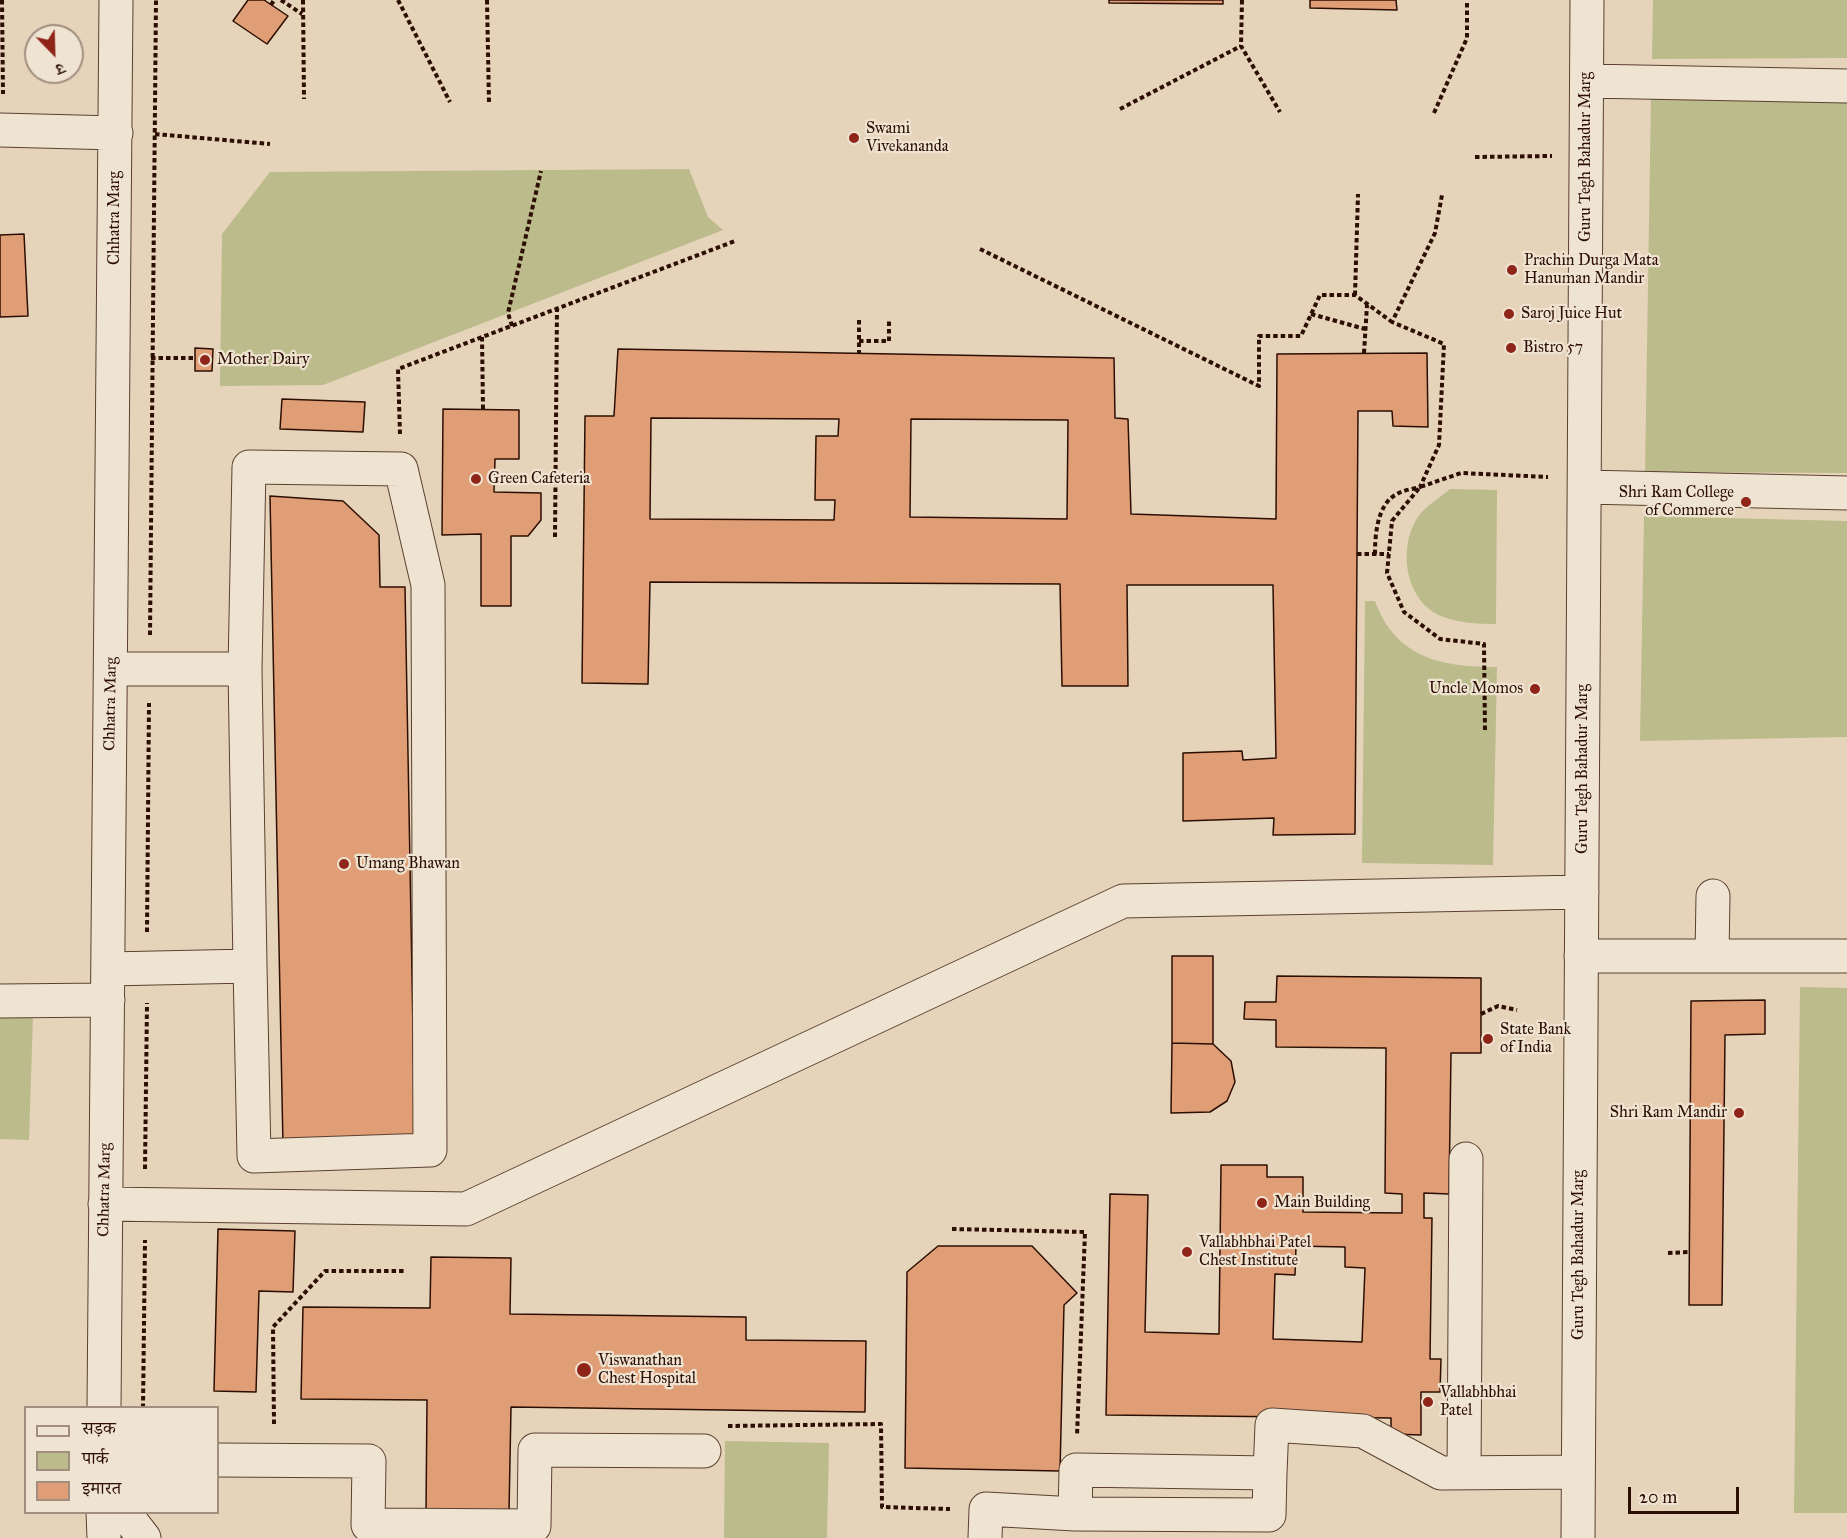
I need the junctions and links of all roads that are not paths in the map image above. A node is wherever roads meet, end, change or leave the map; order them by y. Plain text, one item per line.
1 (116, 0) edge
2 (1587, 0) edge
3 (1587, 81) junction
4 (1847, 86) edge
5 (2, 130) edge
6 (116, 133) junction
7 (1585, 482) junction
8 (1847, 493) edge
9 (112, 669) junction
10 (245, 669) junction
11 (1582, 892) junction
12 (1713, 896) dead end
13 (1581, 956) junction
14 (1712, 956) junction
15 (1847, 956) edge
16 (250, 966) junction
17 (108, 984) junction
18 (0, 1001) edge
19 (1466, 1159) dead end
20 (105, 1204) junction
21 (104, 1406) edge
22 (704, 1450) road end
23 (219, 1460) edge
24 (1578, 1472) junction
25 (1270, 1473) junction
26 (1464, 1473) junction
27 (104, 1514) edge
28 (126, 1514) edge
29 (1075, 1514) junction
30 (986, 1524) edge
31 (534, 1532) edge
32 (104, 1538) edge
33 (144, 1538) edge
34 (1578, 1538) edge

1 - 6 street, Chhatra Marg
2 - 3 street, Guru Tegh Bahadur Marg
3 - 4 street
3 - 7 street, Guru Tegh Bahadur Marg
5 - 6 street
6 - 9 street, Chhatra Marg
7 - 8 street
7 - 11 street, Guru Tegh Bahadur Marg
9 - 10 street
9 - 17 street, Chhatra Marg
10 - 16 street
10 - 16 street
11 - 13 street, Guru Tegh Bahadur Marg
11 - 20 street
12 - 14 street
13 - 14 street
13 - 24 street, Guru Tegh Bahadur Marg
14 - 15 street
16 - 17 street
17 - 18 street
17 - 20 street, Chhatra Marg
19 - 26 street
20 - 21 street, Chhatra Marg
22 - 31 street
23 - 31 street
24 - 26 street
24 - 34 street, Guru Tegh Bahadur Marg
25 - 26 street
25 - 29 street
25 - 29 street
27 - 32 street
28 - 33 street
29 - 30 street

